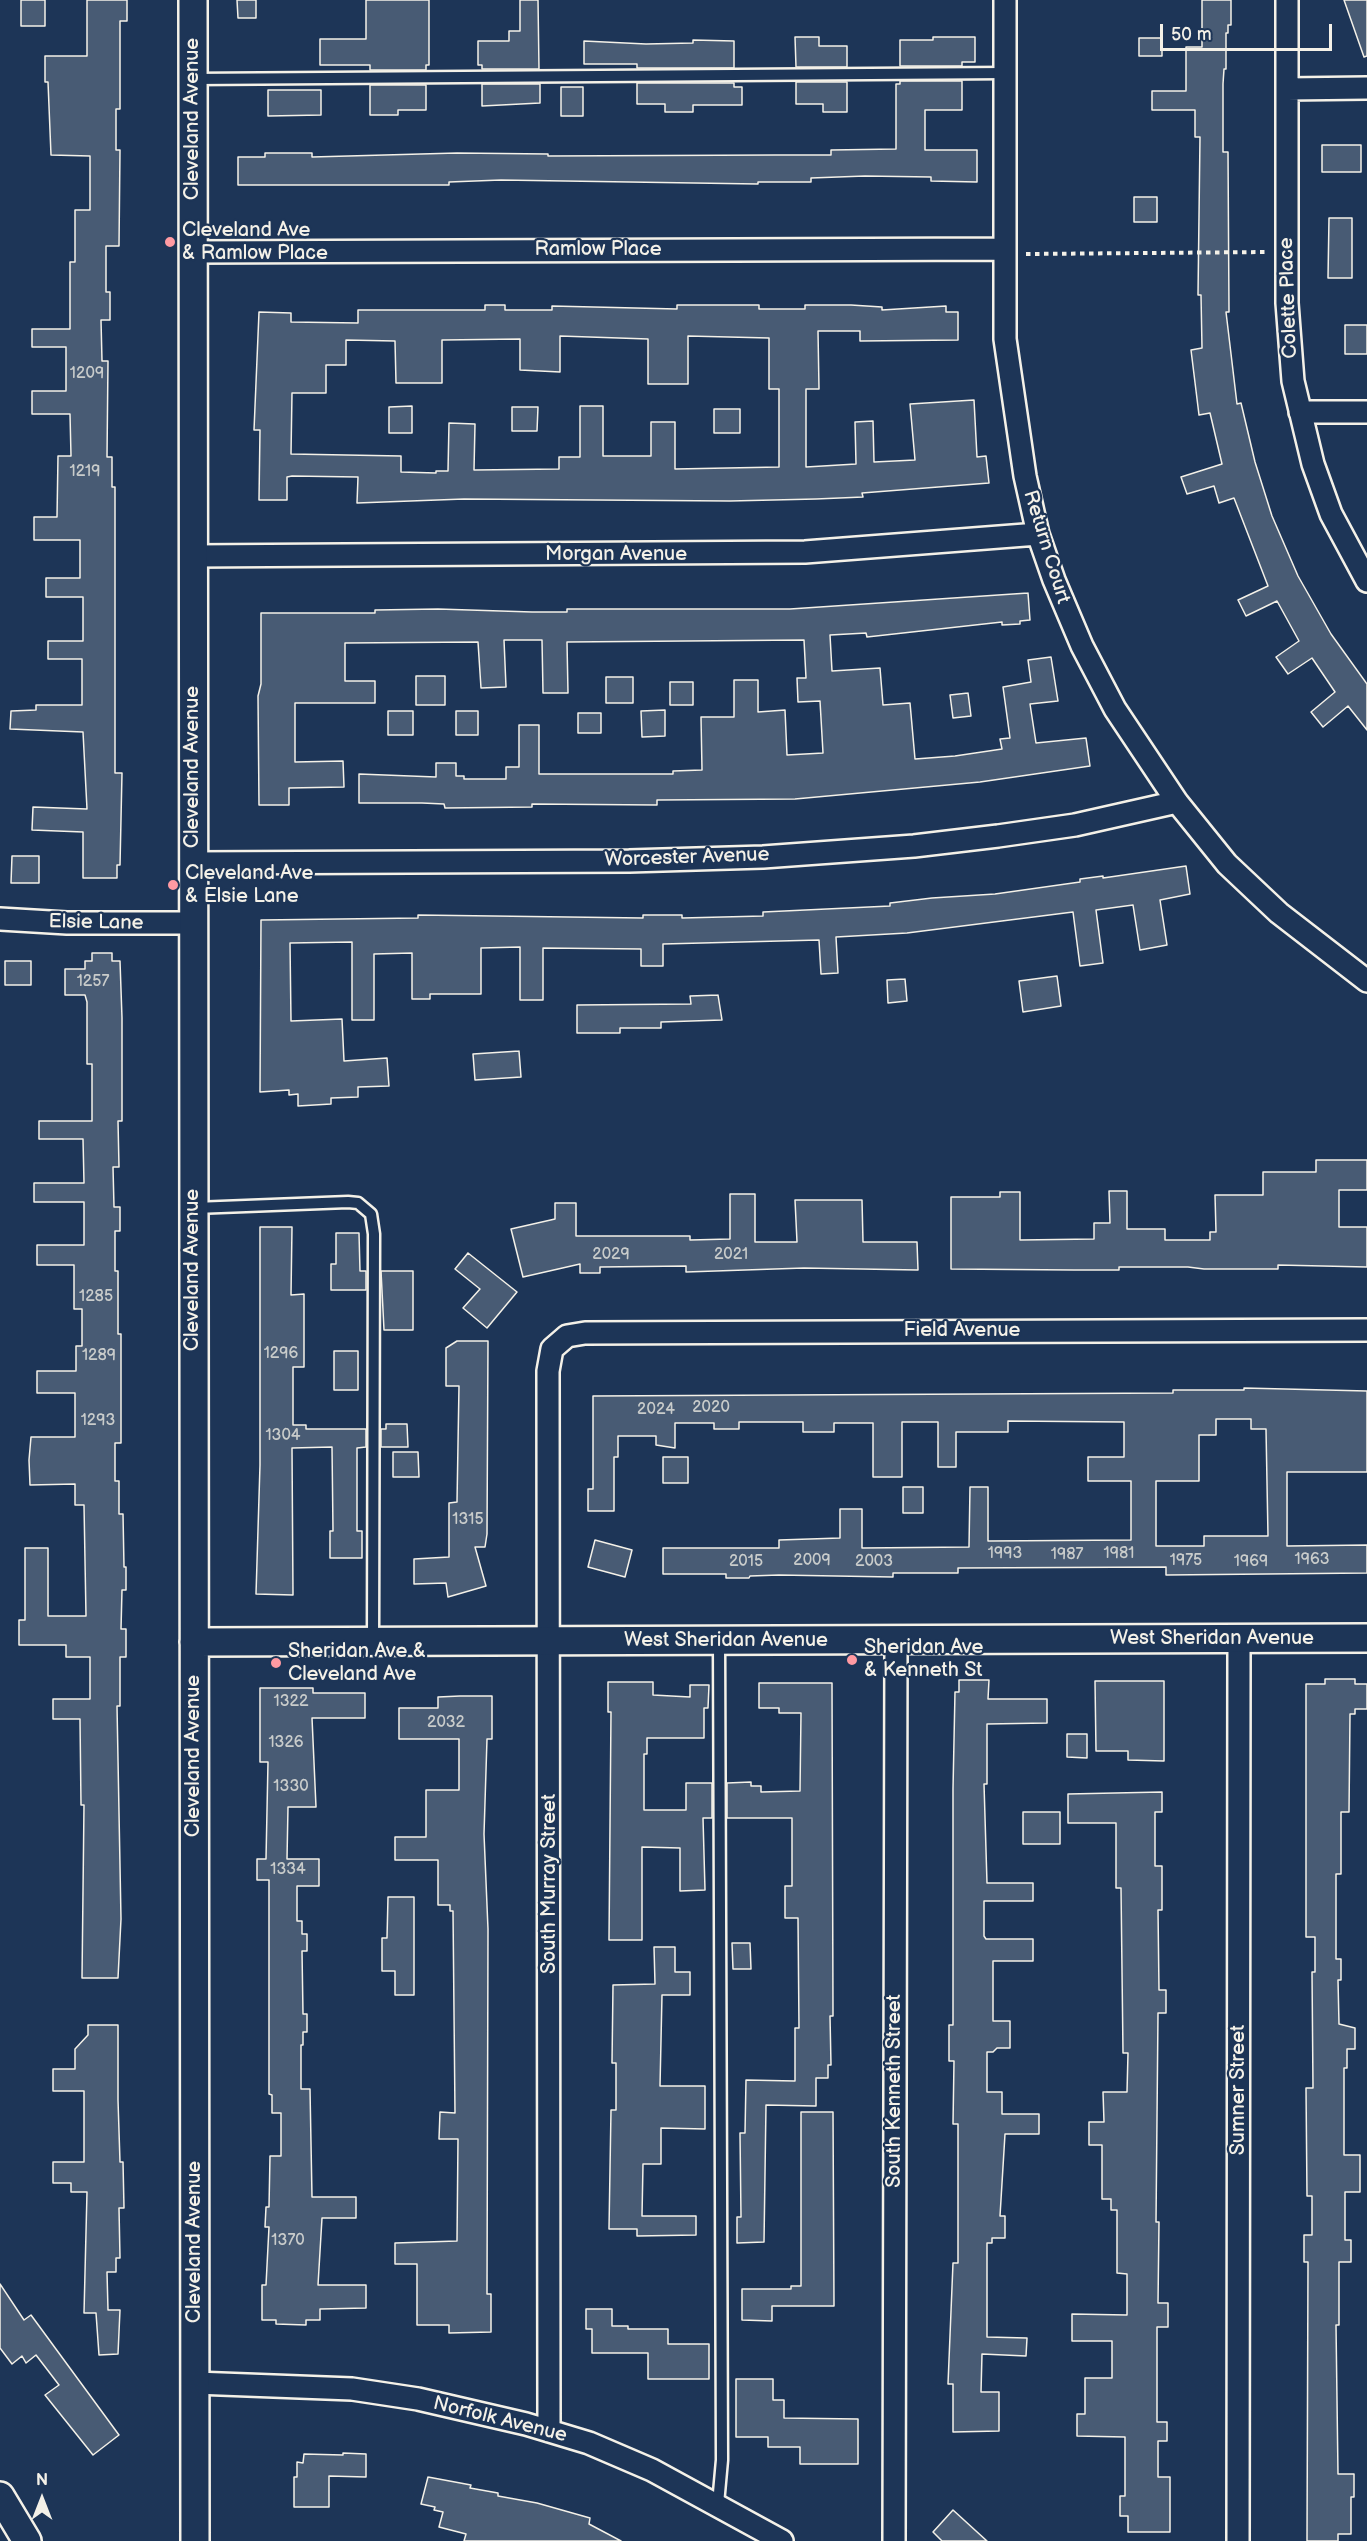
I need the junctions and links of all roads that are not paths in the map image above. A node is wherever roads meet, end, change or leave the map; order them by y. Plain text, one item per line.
1 (193, 0) edge
2 (1005, 0) edge
3 (1287, 0) edge
4 (1006, 73) junction
5 (192, 79) junction
6 (1367, 88) edge
7 (1287, 89) junction
8 (192, 252) junction
9 (1013, 252) junction
10 (1300, 412) junction
11 (1367, 412) edge
12 (1038, 534) junction
13 (193, 556) junction
14 (1367, 581) edge
15 (1177, 802) junction
16 (193, 863) junction
17 (0, 919) edge
18 (193, 923) junction
19 (1367, 981) edge
20 (193, 1208) junction
21 (1367, 1330) edge
22 (558, 1341) joint
23 (1367, 1638) edge
24 (1239, 1639) junction
25 (719, 1641) junction
26 (896, 1641) junction
27 (194, 1642) junction
28 (373, 1642) junction
29 (549, 1642) junction
30 (195, 2383) junction
31 (549, 2431) junction
32 (0, 2496) edge
33 (718, 2504) junction
34 (27, 2541) edge
35 (195, 2541) edge
36 (782, 2541) edge
37 (894, 2541) edge
38 (1238, 2541) edge

1 - 5 street, Cleveland Avenue
2 - 4 street, Return Court
3 - 7 street, Colette Place
4 - 5 lane
4 - 9 street, Return Court
5 - 8 street, Cleveland Avenue
6 - 7 street
7 - 10 street, Colette Place
8 - 9 street, Ramlow Place
8 - 13 street, Cleveland Avenue
9 - 12 street, Return Court
10 - 11 street
10 - 14 street, Colette Place
12 - 13 street, Morgan Avenue
12 - 15 street, Return Court
13 - 16 street, Cleveland Avenue
15 - 16 street, Worcester Avenue
15 - 19 street, Return Court
16 - 18 street, Cleveland Avenue
17 - 18 street, Elsie Lane
18 - 20 street, Cleveland Avenue
20 - 27 street, Cleveland Avenue
20 - 28 lane
21 - 22 street, Field Avenue
22 - 29 street, South Murray Street
23 - 24 street, West Sheridan Avenue
24 - 26 street, West Sheridan Avenue
24 - 38 street, Sumner Street
25 - 26 street, West Sheridan Avenue
25 - 29 street, West Sheridan Avenue
25 - 33 lane
26 - 37 street, South Kenneth Street
27 - 28 street, West Sheridan Avenue
27 - 30 street, Cleveland Avenue
28 - 29 street, West Sheridan Avenue
29 - 31 street, South Murray Street
30 - 31 street, Norfolk Avenue
30 - 35 street, Cleveland Avenue
31 - 33 street, Norfolk Avenue
32 - 34 street
33 - 36 street, Norfolk Avenue

